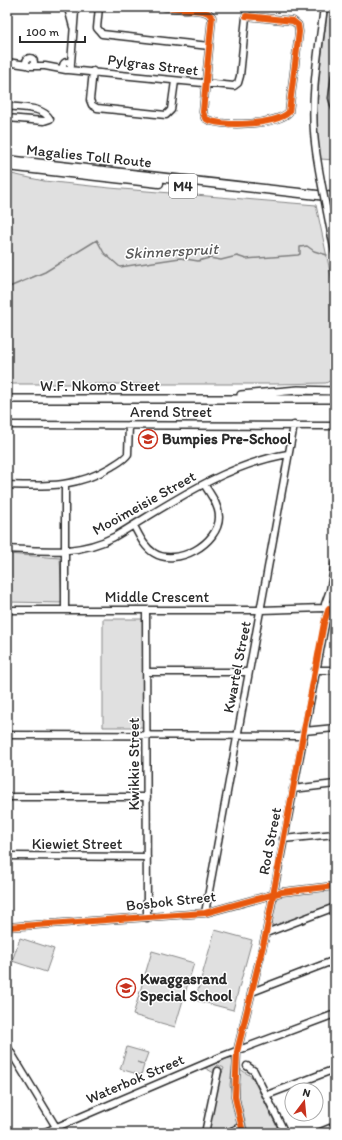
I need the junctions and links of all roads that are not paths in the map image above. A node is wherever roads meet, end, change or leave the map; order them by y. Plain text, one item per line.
1 (99, 7) edge
2 (165, 7) edge
3 (247, 7) edge
4 (324, 7) edge
5 (72, 9) edge
6 (246, 16) junction
7 (209, 46) junction
8 (7, 62) edge
9 (68, 65) junction
10 (93, 71) junction
11 (335, 76) edge
12 (175, 81) junction
13 (205, 84) junction
14 (7, 106) edge
15 (335, 108) edge
16 (7, 118) edge
17 (7, 160) edge
18 (7, 166) edge
19 (335, 197) edge
20 (335, 201) edge
21 (335, 252) edge
22 (335, 387) edge
23 (298, 390) junction
24 (335, 391) edge
25 (7, 399) edge
26 (193, 399) junction
27 (335, 399) edge
28 (7, 425) edge
29 (129, 425) junction
30 (294, 426) junction
31 (335, 426) edge
32 (288, 454) junction
33 (204, 484) junction
34 (7, 485) edge
35 (65, 485) junction
36 (134, 526) junction
37 (7, 549) edge
38 (64, 551) junction
39 (335, 563) edge
40 (328, 606) edge
41 (7, 610) edge
42 (65, 610) junction
43 (146, 610) junction
44 (261, 610) junction
45 (315, 670) junction
46 (335, 670) edge
47 (146, 672) junction
48 (249, 672) junction
49 (335, 728) edge
50 (304, 733) junction
51 (7, 735) edge
52 (147, 736) junction
53 (238, 736) junction
54 (335, 784) edge
55 (293, 789) junction
56 (7, 797) edge
57 (148, 797) junction
58 (335, 834) edge
59 (283, 840) junction
60 (7, 856) edge
61 (147, 857) junction
62 (335, 886) edge
63 (273, 895) junction
64 (335, 907) edge
65 (204, 913) junction
66 (147, 918) junction
67 (7, 927) edge
68 (266, 933) junction
69 (335, 960) edge
70 (252, 992) junction
71 (335, 1014) edge
72 (7, 1046) edge
73 (237, 1052) junction
74 (247, 1066) dead end
75 (335, 1069) edge
76 (218, 1072) dead end
77 (267, 1095) junction
78 (335, 1126) edge
79 (56, 1127) junction
80 (242, 1130) edge
81 (43, 1133) edge
82 (205, 1133) edge
83 (227, 1133) edge
84 (285, 1133) edge
85 (318, 1133) edge

1 - 7 street
2 - 7 street
3 - 6 street, Pylgras Street
4 - 21 street, bridge
5 - 9 street
6 - 13 street, Pylgras Street
6 - 13 street
7 - 13 street
8 - 9 street, Pylgras Street
9 - 10 street, Pylgras Street
10 - 12 street, Pylgras Street
10 - 12 street
11 - 15 street
12 - 13 street, Pylgras Street
14 - 16 street
17 - 19 highway, Magalies Toll Route / M4
18 - 20 highway, Magalies Toll Route / M4
22 - 23 main road
23 - 24 main road, W.F. Nkomo Street
23 - 26 main road, W.F. Nkomo Street
25 - 26 main road, W.F. Nkomo Street
26 - 27 main road, W.F. Nkomo Street
28 - 29 street, Arend Street
29 - 30 street, Arend Street
29 - 35 street
30 - 31 street, Arend Street
30 - 32 street, Kwartel Street
32 - 33 street, Mooimeisie Street
32 - 44 street, Kwartel Street
33 - 36 street, Mooimeisie Street
33 - 36 street
34 - 35 street
35 - 38 street
36 - 38 street, Mooimeisie Street
37 - 38 street, Mooimeisie Street
38 - 42 street
39 - 40 street, Rod Street
40 - 44 street, Middle Crescent
40 - 45 street, Rod Street
41 - 42 street, Middle Crescent
42 - 43 street, Middle Crescent
43 - 44 street, Middle Crescent
43 - 47 street, Kwikkie Street
44 - 48 street, Kwartel Street
45 - 46 street
45 - 50 street, Rod Street
47 - 48 street
47 - 52 street, Kwikkie Street
48 - 53 street, Kwartel Street
49 - 50 street
50 - 53 street
50 - 55 street, Rod Street
51 - 52 street
52 - 53 street
52 - 57 street, Kwikkie Street
53 - 65 street, Kwartel Street
54 - 55 street
55 - 59 street, Rod Street
56 - 57 street
57 - 61 street, Kwikkie Street
58 - 59 street
59 - 63 street, Rod Street
60 - 61 street, Kiewiet Street
61 - 66 street, Kwikkie Street
62 - 63 street, Bosbok Street
63 - 65 street, Bosbok Street
63 - 68 street, Rod Street
64 - 68 street
65 - 66 street, Bosbok Street
66 - 67 street, Bosbok Street
68 - 70 street, Rod Street
69 - 70 street
70 - 73 street, Rod Street
71 - 73 street, Waterbok Street
72 - 79 street
73 - 79 street, Waterbok Street
73 - 80 street, Rod Street
74 - 77 street
75 - 77 street
76 - 82 street
77 - 84 street
78 - 85 street
79 - 81 street, Waterbok Street
80 - 83 street

